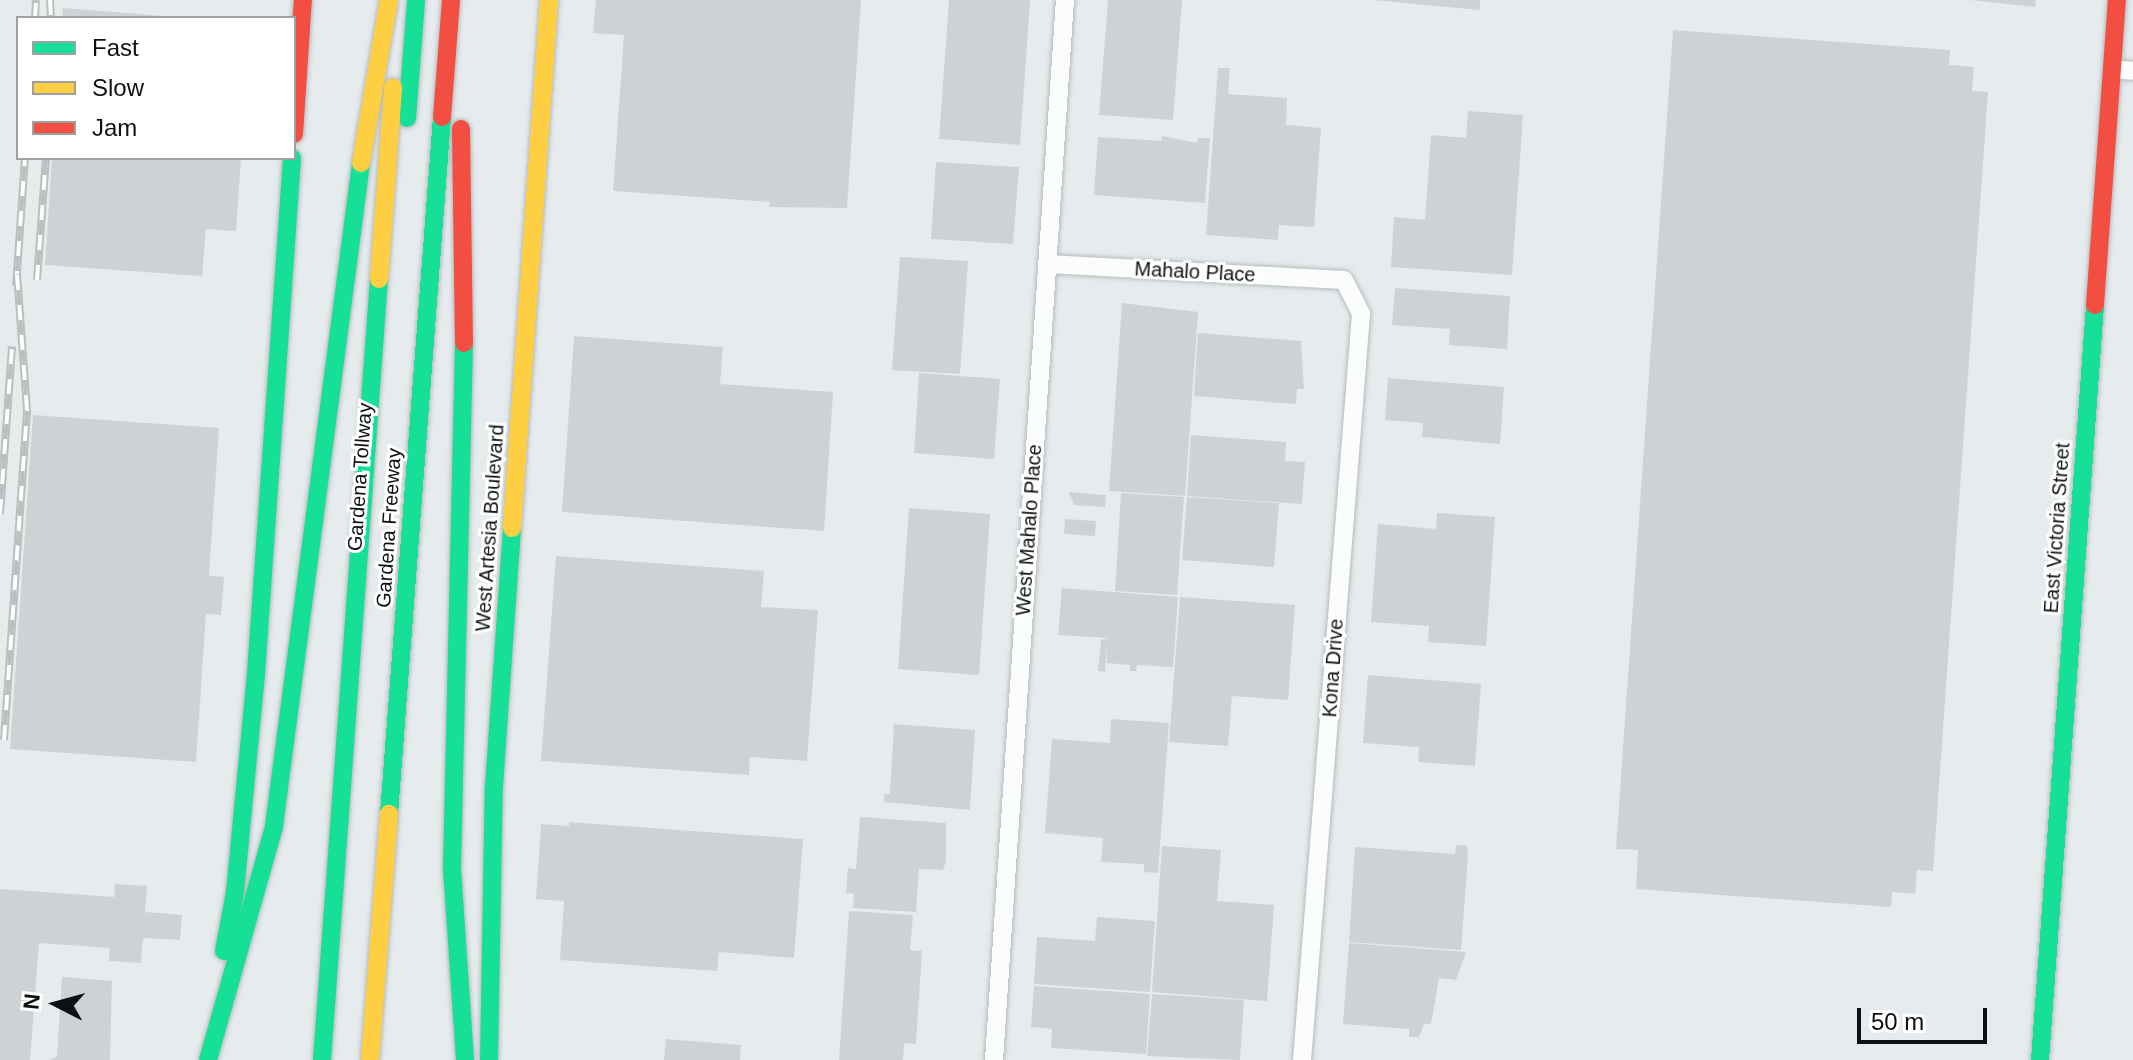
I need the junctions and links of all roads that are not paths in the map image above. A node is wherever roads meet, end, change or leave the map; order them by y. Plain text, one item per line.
1 (303, 0) edge
2 (389, 0) edge
3 (399, 0) edge
4 (416, 0) edge
5 (432, 0) edge
6 (451, 0) edge
7 (459, 0) edge
8 (549, 0) edge
9 (1065, 0) edge
10 (2117, 0) edge
11 (2112, 69) junction
12 (2133, 71) edge
13 (296, 104) edge
14 (292, 160) edge
15 (1047, 264) junction
16 (1344, 280) joint
17 (403, 625) junction
18 (331, 951) junction
19 (206, 1060) edge
20 (322, 1060) edge
21 (370, 1060) edge
22 (465, 1060) edge
23 (489, 1060) edge
24 (994, 1060) edge
25 (1302, 1060) edge
26 (2040, 1060) edge

1 - 13 main road
2 - 19 main road
3 - 18 main road, Gardena Freeway
4 - 18 main road, Gardena Tollway
5 - 17 main road, Gardena Tollway
6 - 17 main road, Gardena Freeway
7 - 22 main road
8 - 23 main road, West Artesia Boulevard
9 - 15 street, West Mahalo Place
10 - 11 main road, East Victoria Street
11 - 12 street
11 - 26 main road, East Victoria Street
14 - 19 main road
15 - 16 street, Mahalo Place
15 - 24 street, West Mahalo Place
16 - 25 street, Kona Drive
17 - 21 main road, Gardena Freeway
18 - 20 main road, Gardena Freeway

